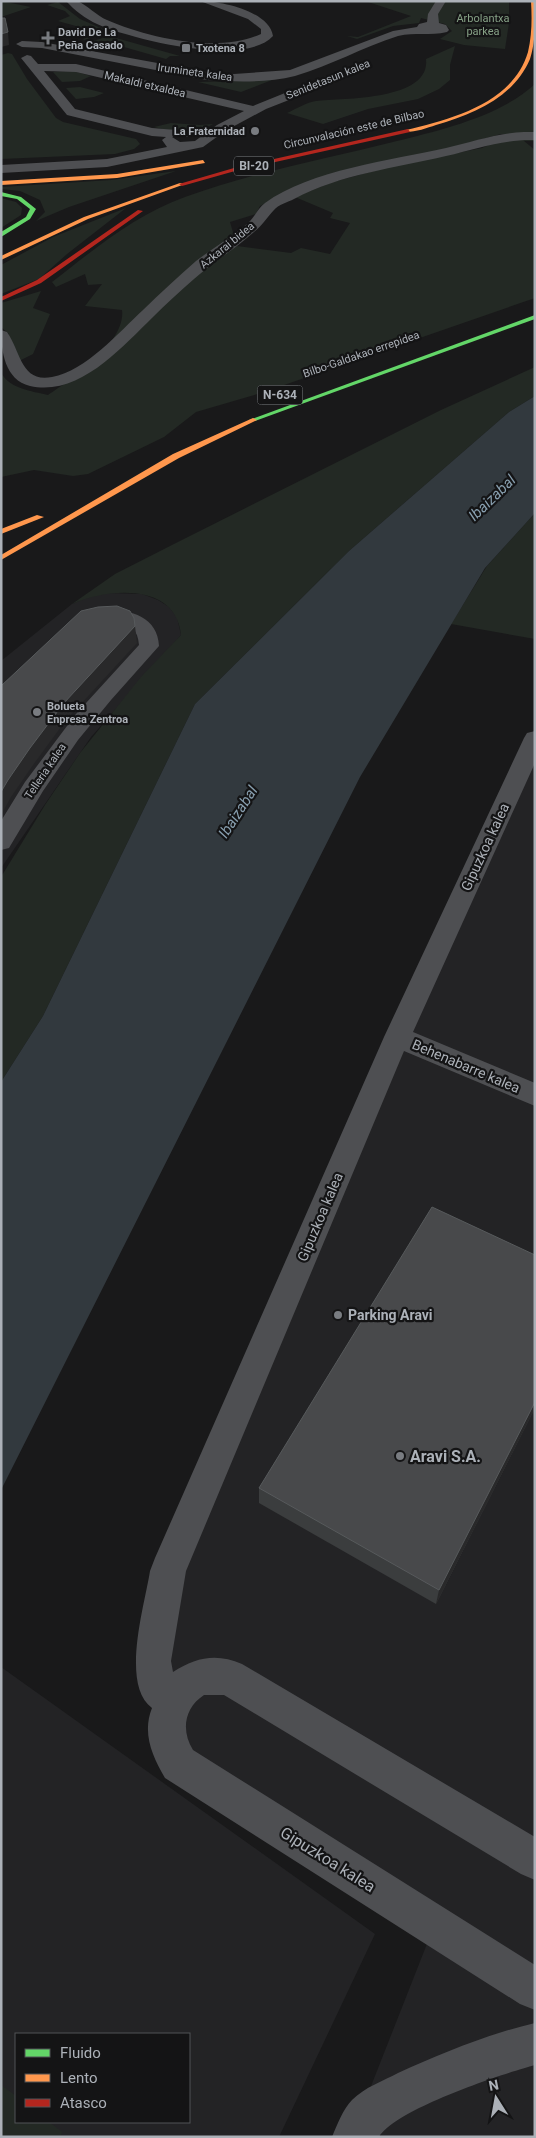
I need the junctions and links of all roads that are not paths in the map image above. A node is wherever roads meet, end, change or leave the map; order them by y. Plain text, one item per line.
1 (71, 1) edge
2 (205, 1) edge
3 (441, 1) edge
4 (533, 1) edge
5 (34, 67) junction
6 (349, 71) dead end
7 (472, 97) dead end
8 (256, 110) junction
9 (406, 122) junction
10 (221, 128) junction
11 (152, 132) junction
12 (535, 136) edge
13 (187, 138) junction
14 (166, 145) junction
15 (291, 145) dead end
16 (328, 149) junction
17 (215, 160) dead end
18 (1, 169) edge
19 (1, 183) edge
20 (1, 194) edge
21 (50, 222) dead end
22 (32, 229) dead end
23 (1, 235) edge
24 (1, 244) edge
25 (1, 258) edge
26 (1, 299) edge
27 (535, 306) edge
28 (535, 317) edge
29 (460, 332) dead end
30 (1, 335) edge
31 (57, 525) junction
32 (1, 532) edge
33 (1, 540) edge
34 (1, 558) edge
35 (1, 571) edge
36 (81, 618) edge
37 (535, 738) edge
38 (1, 842) edge
39 (397, 1037) junction
40 (535, 1095) edge
41 (173, 1700) junction
42 (535, 1860) edge
43 (535, 1989) edge
44 (535, 2044) edge
45 (354, 2137) edge

1 - 2 street
3 - 5 street, Irumineta kalea
4 - 16 main road, Circunvalación este de Bilbao / BI-20
5 - 8 street, Makaldi etxaldea
5 - 11 street
6 - 8 street, Senidetasun kalea
7 - 9 main road, Circunvalación este de Bilbao / BI-20
8 - 10 street, Senidetasun kalea
9 - 15 main road
9 - 21 main road, Circunvalación este de Bilbao / BI-20
10 - 13 street, Senidetasun kalea
10 - 13 street, Senidetasun kalea
11 - 13 street
11 - 14 street
12 - 30 street, Azkarai bidea
13 - 14 street, Senidetasun kalea
14 - 18 street, Senidetasun kalea
16 - 25 main road, Circunvalación este de Bilbao / BI-20
16 - 26 main road
17 - 19 main road
20 - 23 main road
22 - 24 main road
27 - 29 main road
28 - 31 main road, Bilbo-Galdakao errepidea / N-634
31 - 34 main road, N-634
31 - 35 main road, N-634
32 - 33 main road
36 - 38 street, Telleria kalea
37 - 39 street, Gipuzkoa kalea
39 - 40 street, Behenabarre kalea
39 - 41 street, Gipuzkoa kalea
41 - 42 street
41 - 43 street, Gipuzkoa kalea
44 - 45 street

